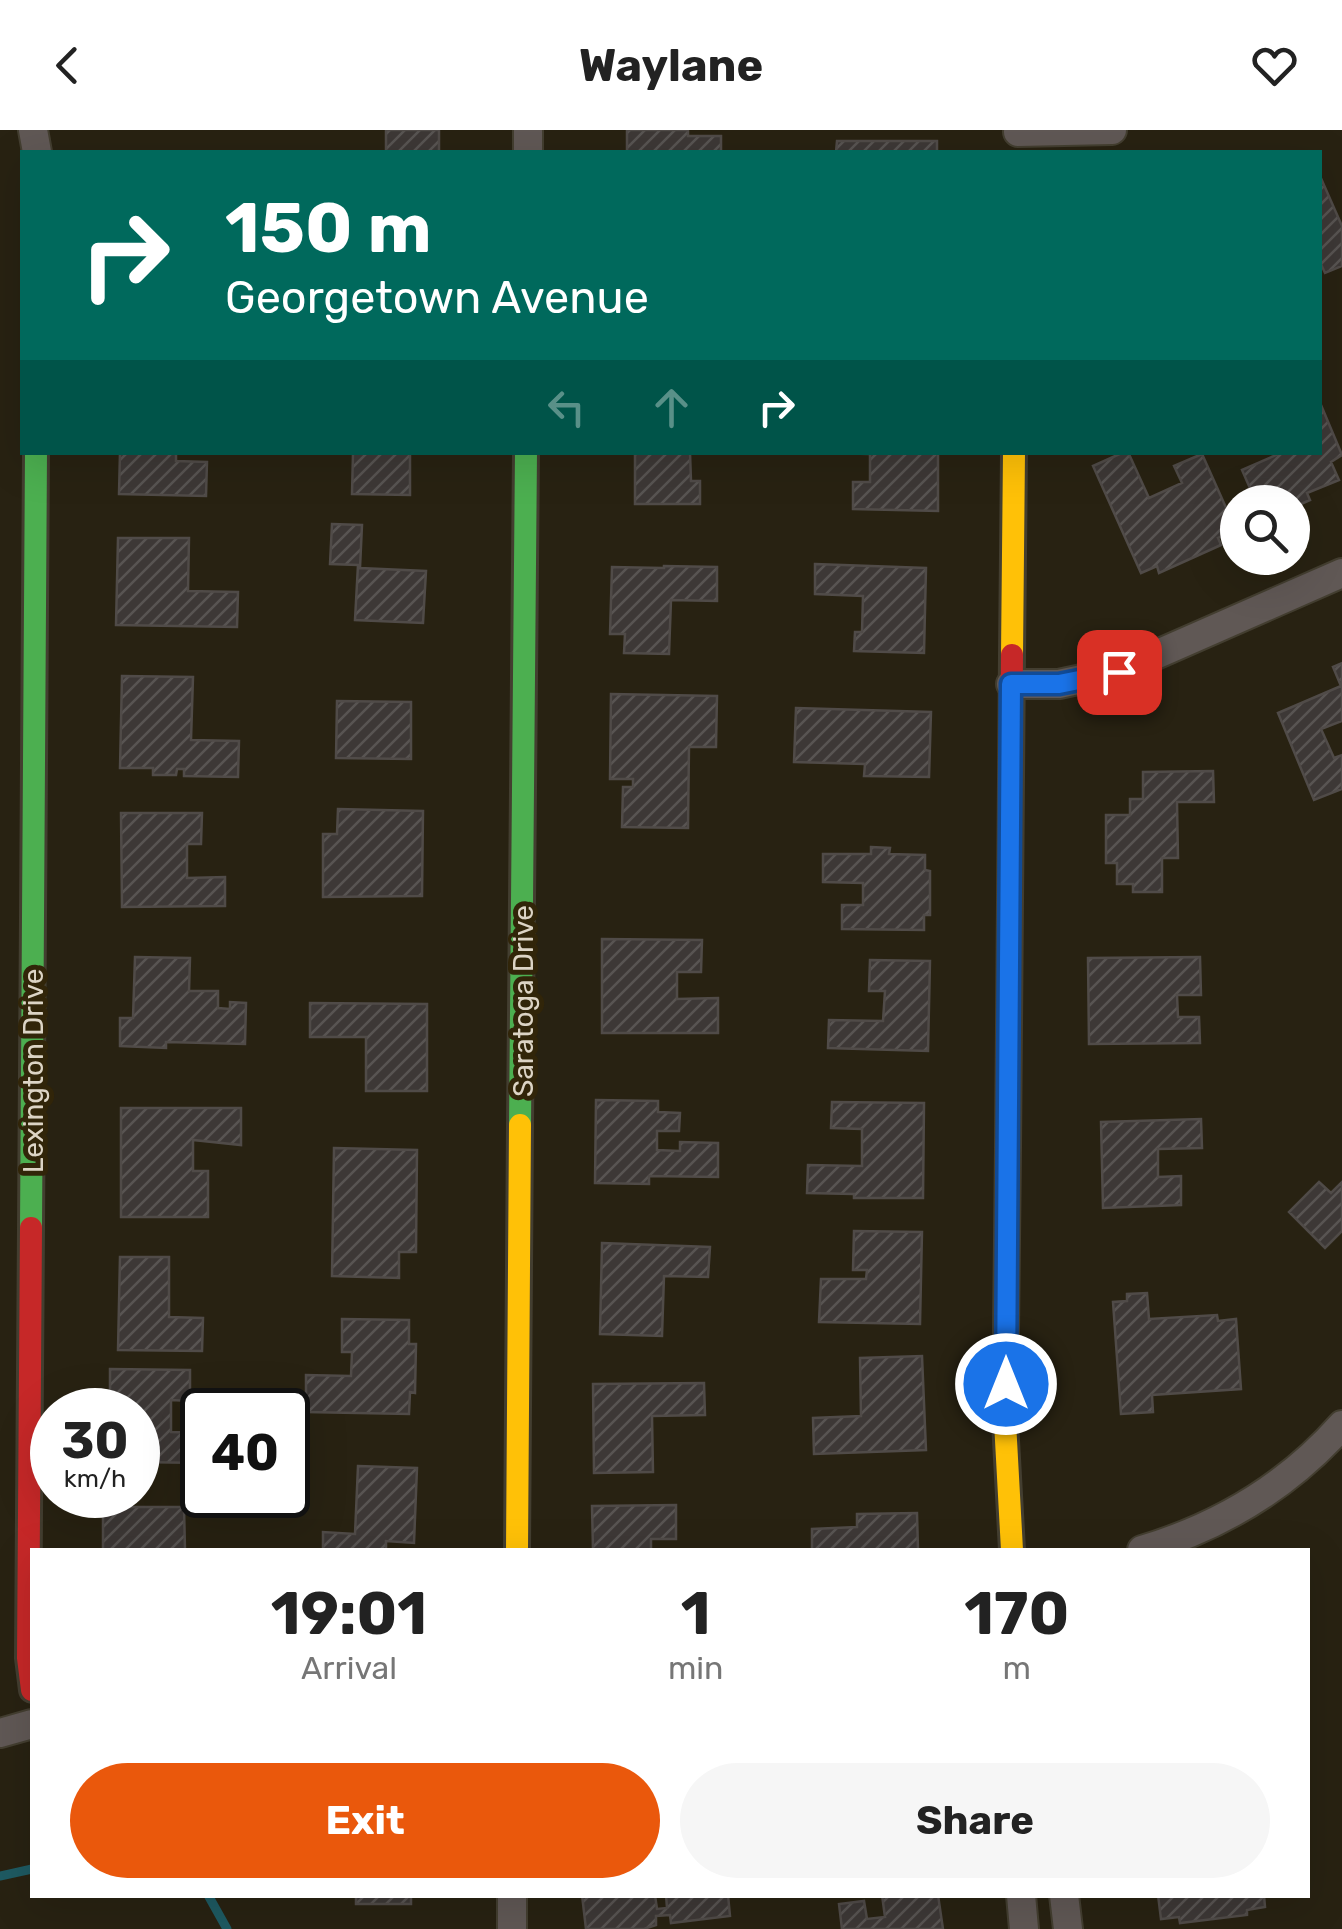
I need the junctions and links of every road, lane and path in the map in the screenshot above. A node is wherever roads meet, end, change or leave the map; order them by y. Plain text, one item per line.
1 (1112, 130) edge
2 (1018, 138) edge
3 (36, 455) edge
4 (526, 455) edge
5 (1014, 455) edge
6 (1342, 573) edge
7 (1011, 684) junction
8 (1342, 1425) edge
9 (517, 1548) edge
10 (1012, 1548) edge
11 (1147, 1548) edge
12 (30, 1664) edge
13 (30, 1725) edge
14 (0, 1733) edge
15 (512, 1898) edge
16 (1021, 1898) edge
17 (1064, 1898) edge
18 (512, 1929) edge
19 (1024, 1929) edge
20 (1068, 1929) edge

1 - 2 street
3 - 12 street, Lexington Drive
4 - 9 street, Saratoga Drive
5 - 7 street
6 - 7 street
7 - 10 street
8 - 11 street
13 - 14 street
15 - 18 street
16 - 19 street
17 - 20 street

